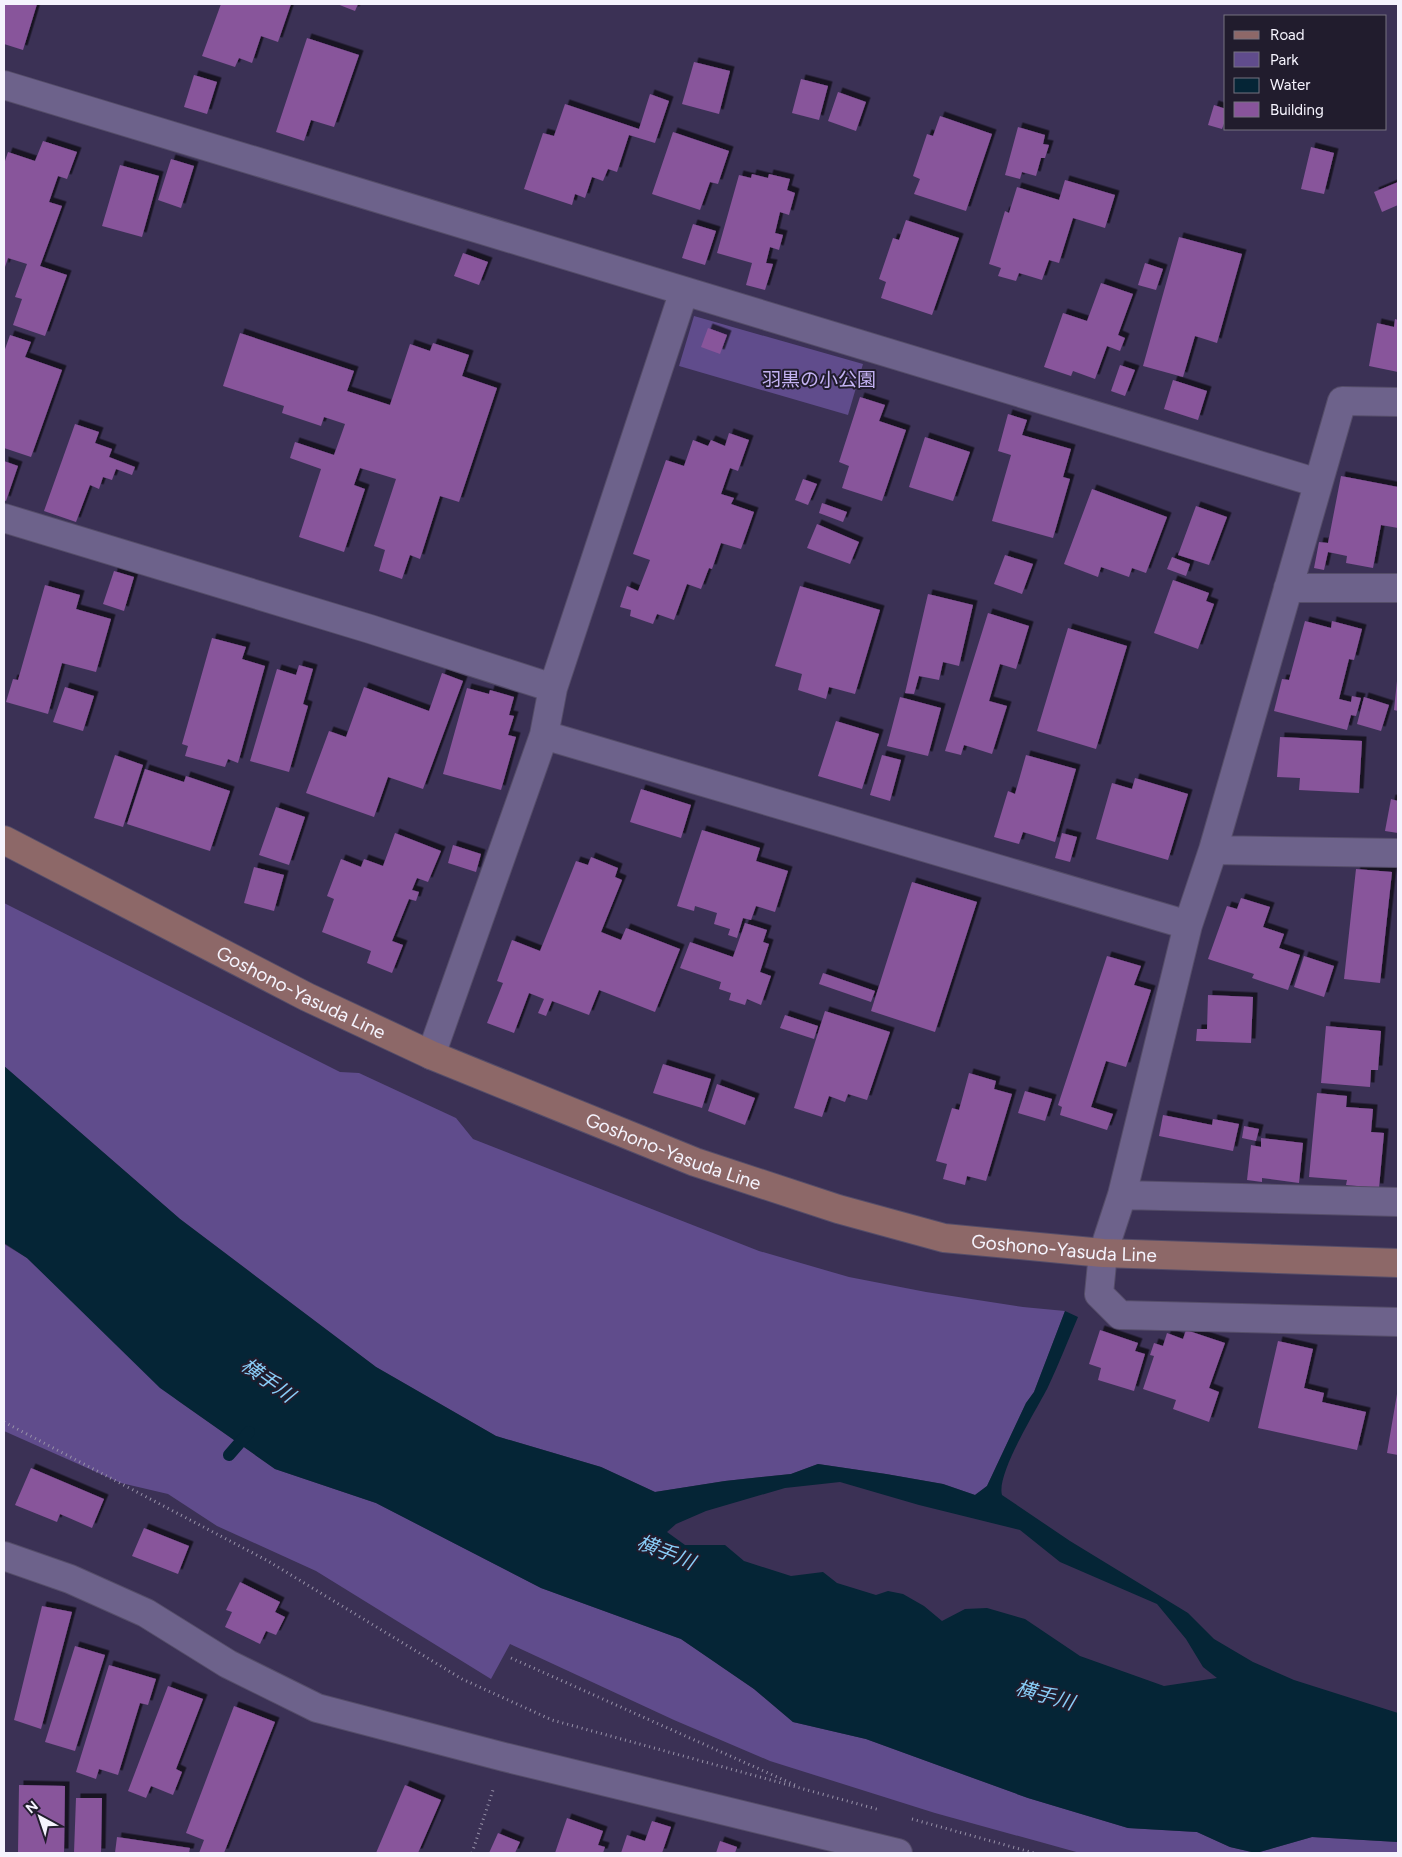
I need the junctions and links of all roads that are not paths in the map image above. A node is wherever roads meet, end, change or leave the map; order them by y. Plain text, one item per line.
1 (4, 85) edge
2 (684, 291) junction
3 (1398, 402) edge
4 (1318, 483) junction
5 (4, 518) edge
6 (1288, 588) junction
7 (1398, 588) edge
8 (553, 688) junction
9 (544, 735) junction
10 (4, 840) edge
11 (1214, 850) junction
12 (1398, 853) edge
13 (1188, 925) junction
14 (431, 1055) junction
15 (1122, 1195) junction
16 (1398, 1202) edge
17 (1103, 1253) junction
18 (1398, 1263) edge
19 (1398, 1322) edge
20 (4, 1556) edge
21 (898, 1853) edge

1 - 2 street
2 - 4 street
2 - 8 street
3 - 4 street
4 - 6 street
5 - 8 street
6 - 7 street
6 - 11 street
8 - 9 street
9 - 13 street
9 - 14 street
10 - 14 main road, Goshono-Yasuda Line
11 - 12 street
11 - 13 street
13 - 15 street
14 - 17 main road, Goshono-Yasuda Line
15 - 16 street
15 - 17 street
17 - 18 main road, Goshono-Yasuda Line
17 - 19 street
20 - 21 street

